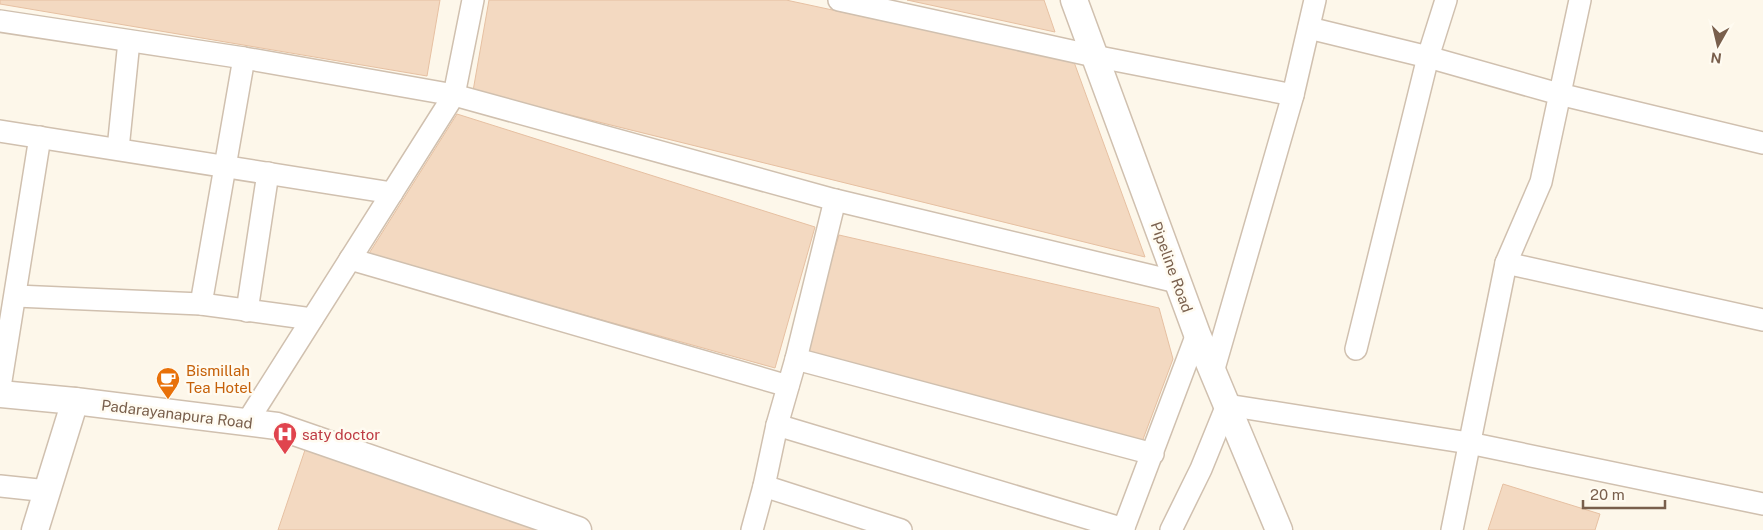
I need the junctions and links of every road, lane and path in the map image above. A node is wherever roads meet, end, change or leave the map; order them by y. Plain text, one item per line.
1 (473, 0) edge
2 (839, 0) edge
3 (1074, 0) edge
4 (1315, 0) edge
5 (1446, 0) edge
6 (1580, 0) edge
7 (0, 21) edge
8 (1309, 28) junction
9 (129, 41) junction
10 (1094, 56) junction
11 (1428, 57) junction
12 (244, 58) junction
13 (1559, 94) junction
14 (454, 95) junction
15 (1293, 95) junction
16 (0, 131) edge
17 (40, 137) junction
18 (1763, 142) edge
19 (118, 149) junction
20 (225, 166) junction
21 (268, 173) junction
22 (392, 193) junction
23 (835, 200) junction
24 (350, 259) junction
25 (1506, 263) junction
26 (1177, 282) junction
27 (16, 296) junction
28 (201, 304) junction
29 (246, 311) junction
30 (312, 320) junction
31 (1763, 320) edge
32 (1197, 334) junction
33 (1356, 349) dead end
34 (796, 359) junction
35 (1213, 372) junction
36 (788, 386) junction
37 (0, 387) edge
38 (0, 394) edge
39 (75, 401) junction
40 (1227, 405) junction
41 (247, 422) junction
42 (777, 425) junction
43 (1469, 443) junction
44 (1153, 454) junction
45 (0, 486) edge
46 (764, 486) junction
47 (48, 491) junction
48 (1763, 504) edge
49 (1123, 529) edge
50 (35, 530) edge
51 (578, 530) edge
52 (752, 530) edge
53 (901, 530) edge
54 (1171, 530) edge
55 (1279, 530) edge
56 (1452, 530) edge

1 - 14 street
2 - 10 street
3 - 10 street, Pipeline Road
4 - 8 street
5 - 11 street
6 - 13 street
7 - 9 street
8 - 11 street
8 - 15 street
9 - 12 street
9 - 19 street
10 - 15 street
10 - 26 street, Pipeline Road
11 - 13 street
11 - 33 street
12 - 14 street
12 - 20 street
13 - 18 street
13 - 25 street
14 - 22 street
14 - 23 street
15 - 35 street
16 - 17 street
17 - 19 street
17 - 27 street
19 - 20 street
20 - 21 street
20 - 28 street
21 - 22 street
21 - 29 street
22 - 24 street
23 - 26 street
23 - 34 street
24 - 30 street
24 - 36 street
25 - 31 street
25 - 43 street
26 - 32 street, Pipeline Road
27 - 28 street
27 - 37 street
28 - 29 street
29 - 30 street
30 - 41 street
32 - 35 street, Pipeline Road
32 - 44 street
34 - 36 street
34 - 44 street
35 - 40 street, Pipeline Road
36 - 42 street
38 - 39 street, Padarayanapura Road
39 - 41 street, Padarayanapura Road
39 - 47 street
40 - 43 street
40 - 54 street
40 - 55 street, Pipeline Road
41 - 51 street, Padarayanapura Road
42 - 46 street
42 - 49 street
43 - 48 street
43 - 56 street
44 - 49 street
45 - 47 street
46 - 52 street
46 - 53 street
47 - 50 street

